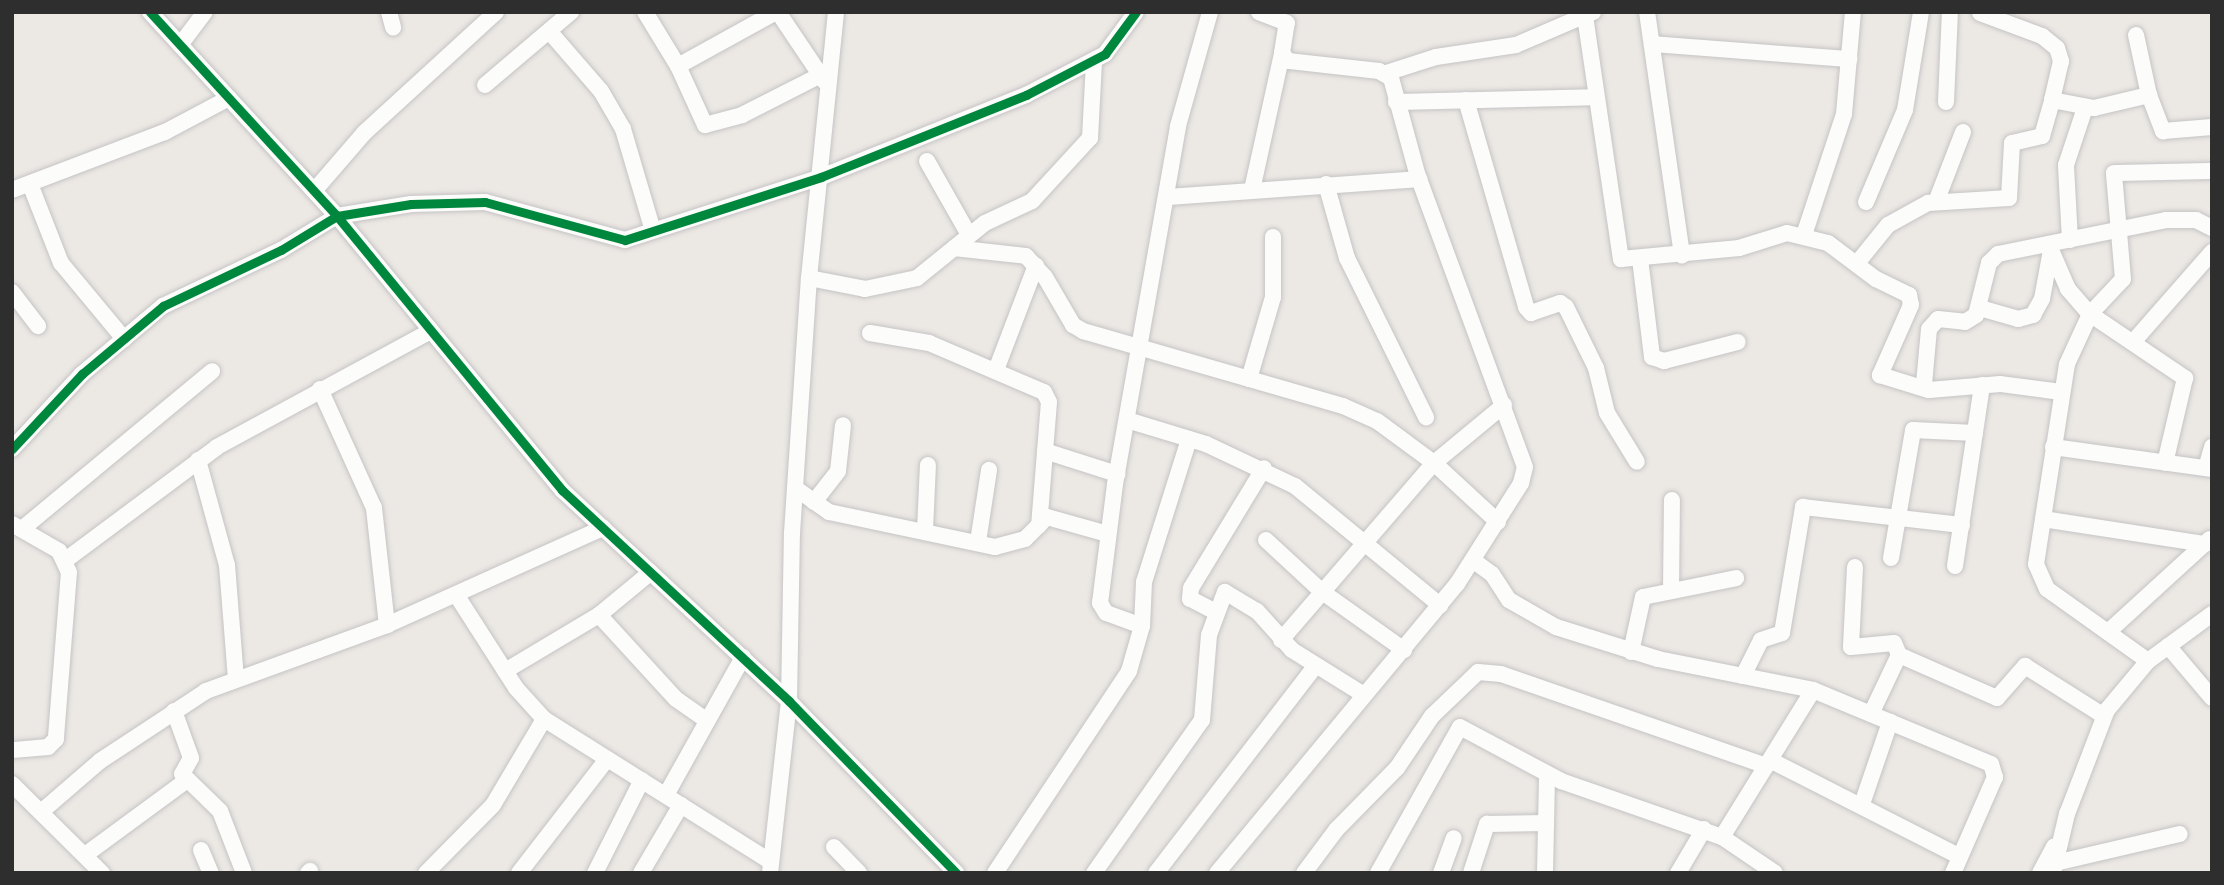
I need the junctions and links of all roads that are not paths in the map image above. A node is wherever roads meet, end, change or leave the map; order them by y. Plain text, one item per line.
1 (150, 12) edge
2 (205, 12) edge
3 (496, 12) edge
4 (570, 12) edge
5 (645, 12) edge
6 (740, 12) edge
7 (777, 12) edge
8 (836, 12) edge
9 (1136, 12) edge
10 (1210, 12) edge
11 (1259, 12) edge
12 (1647, 12) edge
13 (1853, 12) edge
14 (1921, 12) edge
15 (1950, 12) edge
16 (1980, 13) edge
17 (1589, 14) edge
18 (749, 27) junction
19 (549, 31) junction
20 (2136, 35) dead end
21 (1652, 44) junction
22 (180, 45) junction
23 (1282, 53) junction
24 (1849, 60) junction
25 (1094, 62) junction
26 (678, 66) junction
27 (1386, 73) junction
28 (825, 81) junction
29 (485, 85) dead end
30 (2149, 95) junction
31 (1595, 97) junction
32 (229, 98) junction
33 (1466, 100) junction
34 (2052, 100) junction
35 (1396, 102) junction
36 (1946, 102) dead end
37 (2085, 108) junction
38 (2212, 127) edge
39 (1963, 132) dead end
40 (927, 161) dead end
41 (2212, 171) edge
42 (821, 177) junction
43 (1419, 179) junction
44 (30, 184) junction
45 (1326, 184) junction
46 (12, 190) edge
47 (1252, 190) junction
48 (314, 191) junction
49 (1169, 197) junction
50 (1866, 202) dead end
51 (1936, 202) junction
52 (337, 216) junction
53 (2212, 228) edge
54 (653, 231) junction
55 (2115, 231) junction
56 (969, 235) junction
57 (1804, 235) junction
58 (1273, 237) dead end
59 (2070, 240) junction
60 (2051, 247) junction
61 (954, 248) junction
62 (2212, 253) edge
63 (1682, 255) junction
64 (1640, 259) junction
65 (1858, 262) junction
66 (1036, 265) junction
67 (809, 278) junction
68 (2068, 289) junction
69 (12, 292) edge
70 (2044, 292) junction
71 (1980, 309) junction
72 (2090, 314) junction
73 (38, 326) dead end
74 (431, 331) junction
75 (870, 333) dead end
76 (124, 339) junction
77 (1738, 341) dead end
78 (2133, 342) junction
79 (1140, 347) junction
80 (996, 370) junction
81 (212, 371) dead end
82 (1249, 379) junction
83 (1982, 385) junction
84 (320, 389) junction
85 (1928, 390) junction
86 (2061, 392) junction
87 (1504, 405) junction
88 (1426, 417) dead end
89 (1127, 420) junction
90 (843, 425) dead end
91 (1975, 433) junction
92 (1189, 439) junction
93 (2053, 447) junction
94 (2212, 447) edge
95 (12, 449) edge
96 (1045, 451) junction
97 (198, 460) junction
98 (1637, 462) dead end
99 (1434, 463) junction
100 (2165, 463) junction
101 (928, 465) dead end
102 (1264, 468) junction
103 (2209, 469) edge
104 (989, 470) dead end
105 (1117, 474) junction
106 (795, 488) junction
107 (1672, 500) dead end
108 (814, 502) junction
109 (1898, 515) junction
110 (2043, 519) junction
111 (1498, 522) junction
112 (1962, 525) junction
113 (17, 526) edge
114 (1039, 526) junction
115 (603, 528) junction
116 (925, 530) junction
117 (1108, 534) junction
118 (1364, 538) junction
119 (1266, 540) dead end
120 (2209, 541) edge
121 (978, 542) junction
122 (1891, 558) dead end
123 (67, 559) junction
124 (1474, 561) junction
125 (1955, 566) dead end
126 (1855, 567) dead end
127 (651, 572) junction
128 (1736, 578) dead end
129 (1321, 591) junction
130 (1671, 591) junction
131 (457, 596) junction
132 (1440, 606) junction
133 (1214, 611) junction
134 (599, 614) junction
135 (2212, 614) edge
136 (387, 625) junction
137 (1142, 626) junction
138 (2108, 632) junction
139 (1281, 640) junction
140 (2168, 646) junction
141 (1404, 650) junction
142 (1631, 652) junction
143 (1899, 655) junction
144 (743, 657) junction
145 (2148, 661) junction
146 (1316, 665) junction
147 (505, 671) junction
148 (1743, 676) junction
149 (236, 678) junction
150 (1813, 690) junction
151 (1364, 695) junction
152 (2212, 698) edge
153 (789, 701) junction
154 (174, 710) junction
155 (1871, 714) junction
156 (2104, 716) junction
157 (544, 719) junction
158 (707, 721) junction
159 (1890, 722) junction
160 (12, 750) edge
161 (607, 759) junction
162 (1768, 763) junction
163 (1548, 775) junction
164 (187, 779) junction
165 (642, 780) junction
166 (12, 784) edge
167 (666, 795) junction
168 (1862, 804) junction
169 (681, 805) junction
170 (41, 812) junction
171 (1546, 823) junction
172 (1704, 829) junction
173 (2062, 833) junction
174 (2180, 834) dead end
175 (1722, 837) junction
176 (1454, 838) dead end
177 (834, 847) dead end
178 (201, 850) dead end
179 (85, 855) junction
180 (1960, 857) junction
181 (770, 867) edge
182 (2054, 868) edge
183 (1766, 870) edge
184 (102, 873) edge
185 (211, 873) edge
186 (244, 873) edge
187 (426, 873) edge
188 (519, 873) edge
189 (595, 873) edge
190 (641, 873) edge
191 (859, 873) edge
192 (956, 873) edge
193 (995, 873) edge
194 (1094, 873) edge
195 (1156, 873) edge
196 (1217, 873) edge
197 (1304, 873) edge
198 (1378, 873) edge
199 (1441, 873) edge
200 (1471, 873) edge
201 (1545, 873) edge
202 (1678, 873) edge
203 (1953, 873) edge
204 (2040, 873) edge

1 - 22 street
2 - 22 street
3 - 48 street
4 - 19 street
5 - 26 street
6 - 18 street
7 - 18 street
7 - 28 street
8 - 28 street
9 - 25 street
10 - 49 street
11 - 23 street
12 - 21 street
13 - 24 street
14 - 50 street
15 - 36 street
16 - 34 street
17 - 27 street
17 - 31 street
18 - 26 street
19 - 29 street
19 - 54 street
20 - 30 street
21 - 24 street
21 - 63 street
22 - 32 street
23 - 27 street
23 - 47 street
24 - 57 street
25 - 42 street
25 - 56 street
26 - 28 street
27 - 35 street
28 - 42 street
30 - 37 street
30 - 38 street
31 - 33 street
31 - 64 street
32 - 44 street
32 - 48 street
33 - 35 street
33 - 98 street
34 - 37 street
34 - 51 street
35 - 43 street
37 - 59 street
39 - 51 street
40 - 56 street
41 - 55 street
42 - 54 street
42 - 67 street
43 - 45 street
43 - 87 street
44 - 46 street
44 - 76 street
45 - 47 street
45 - 88 street
47 - 49 street
48 - 52 street
49 - 79 street
51 - 65 street
52 - 54 street
52 - 74 street
52 - 76 street
53 - 55 street
55 - 59 street
55 - 72 street
56 - 61 street
57 - 63 street
57 - 65 street
58 - 82 street
59 - 60 street
60 - 68 street
60 - 70 street
60 - 71 street
61 - 66 street
61 - 67 street
62 - 78 street
63 - 64 street
64 - 77 street
65 - 85 street
66 - 79 street
66 - 80 street
67 - 106 street
68 - 70 street
68 - 72 street
69 - 73 street
70 - 71 street
71 - 85 street
72 - 78 street
72 - 86 street
74 - 84 street
74 - 115 street
75 - 80 street
76 - 95 street
78 - 100 street
79 - 82 street
79 - 89 street
80 - 96 street
81 - 113 street
82 - 99 street
83 - 85 street
83 - 86 street
83 - 91 street
84 - 97 street
84 - 136 street
86 - 93 street
87 - 99 street
87 - 111 street
89 - 92 street
89 - 105 street
90 - 108 street
91 - 109 street
91 - 112 street
92 - 102 street
92 - 137 street
93 - 100 street
93 - 110 street
94 - 103 street
96 - 105 street
96 - 114 street
97 - 123 street
97 - 149 street
99 - 111 street
99 - 118 street
100 - 103 street
101 - 116 street
102 - 118 street
102 - 133 street
104 - 121 street
105 - 117 street
106 - 108 street
106 - 153 street
107 - 130 street
108 - 116 street
109 - 112 street
109 - 122 street
109 - 148 street
110 - 120 street
110 - 138 street
111 - 124 street
112 - 125 street
113 - 123 street
114 - 117 street
114 - 121 street
115 - 127 street
115 - 131 street
116 - 121 street
117 - 137 street
118 - 129 street
118 - 132 street
119 - 129 street
120 - 138 street
123 - 160 street
124 - 132 street
124 - 142 street
126 - 143 street
127 - 134 street
127 - 144 street
128 - 130 street
129 - 139 street
129 - 141 street
130 - 142 street
131 - 136 street
131 - 147 street
132 - 141 street
133 - 139 street
133 - 194 street
134 - 147 street
134 - 158 street
135 - 140 street
136 - 149 street
137 - 193 street
138 - 145 street
139 - 146 street
140 - 145 street
140 - 152 street
141 - 151 street
142 - 148 street
143 - 155 street
143 - 156 street
144 - 153 street
144 - 158 street
145 - 156 street
146 - 151 street
146 - 195 street
147 - 157 street
148 - 150 street
149 - 154 street
150 - 155 street
150 - 162 street
151 - 196 street
153 - 181 street
153 - 192 street
154 - 164 street
154 - 170 street
155 - 159 street
156 - 173 street
157 - 161 street
157 - 187 street
158 - 167 street
159 - 168 street
159 - 180 street
161 - 165 street
161 - 188 street
162 - 168 street
162 - 175 street
162 - 197 street
163 - 171 street
163 - 172 street
163 - 198 street
164 - 179 street
164 - 186 street
165 - 167 street
165 - 189 street
166 - 170 street
167 - 169 street
168 - 180 street
169 - 181 street
169 - 190 street
170 - 179 street
171 - 200 street
171 - 201 street
172 - 175 street
172 - 202 street
173 - 182 street
173 - 204 street
174 - 182 street
175 - 183 street
176 - 199 street
177 - 191 street
178 - 185 street
179 - 184 street
180 - 203 street

